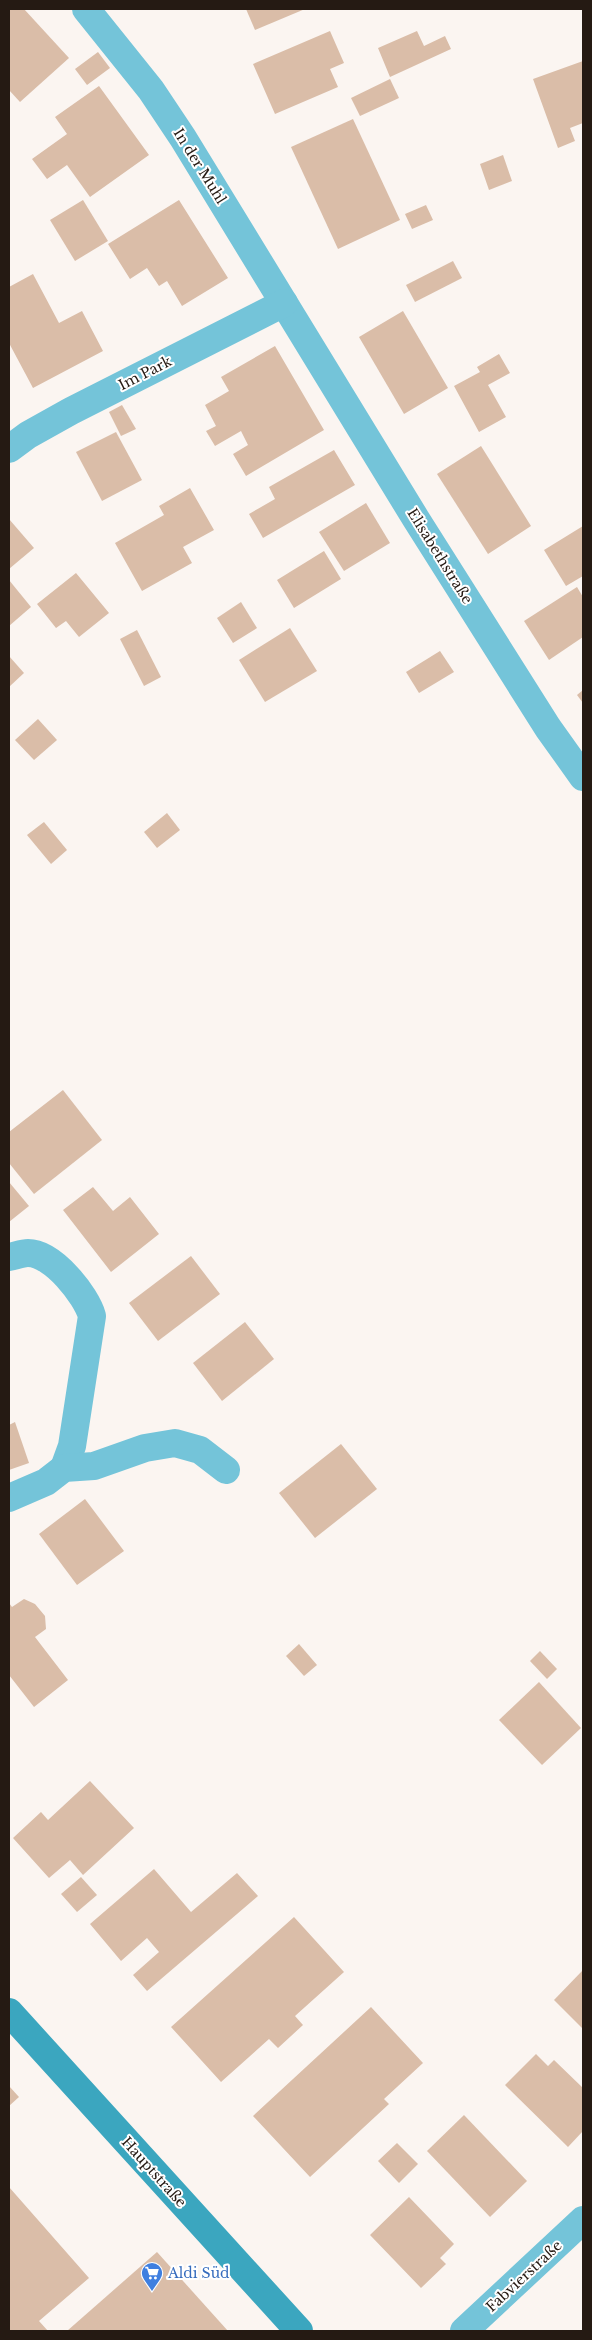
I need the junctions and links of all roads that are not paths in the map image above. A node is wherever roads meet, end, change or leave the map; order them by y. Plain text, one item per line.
1 (86, 9) edge
2 (284, 303) junction
3 (302, 332) joint
4 (9, 449) edge
5 (583, 778) edge
6 (9, 1257) edge
7 (64, 1468) junction
8 (226, 1470) dead end
9 (9, 1498) edge
10 (9, 2012) edge
11 (583, 2220) edge
12 (299, 2331) edge
13 (464, 2331) edge

1 - 2 street, In der Muhl
2 - 3 street, In der Muhl
2 - 4 street, Im Park
3 - 5 street, Elisabethstraße
6 - 7 street
7 - 8 street
7 - 9 street
10 - 12 main road, Hauptstraße
11 - 13 street, Fabvierstraße

